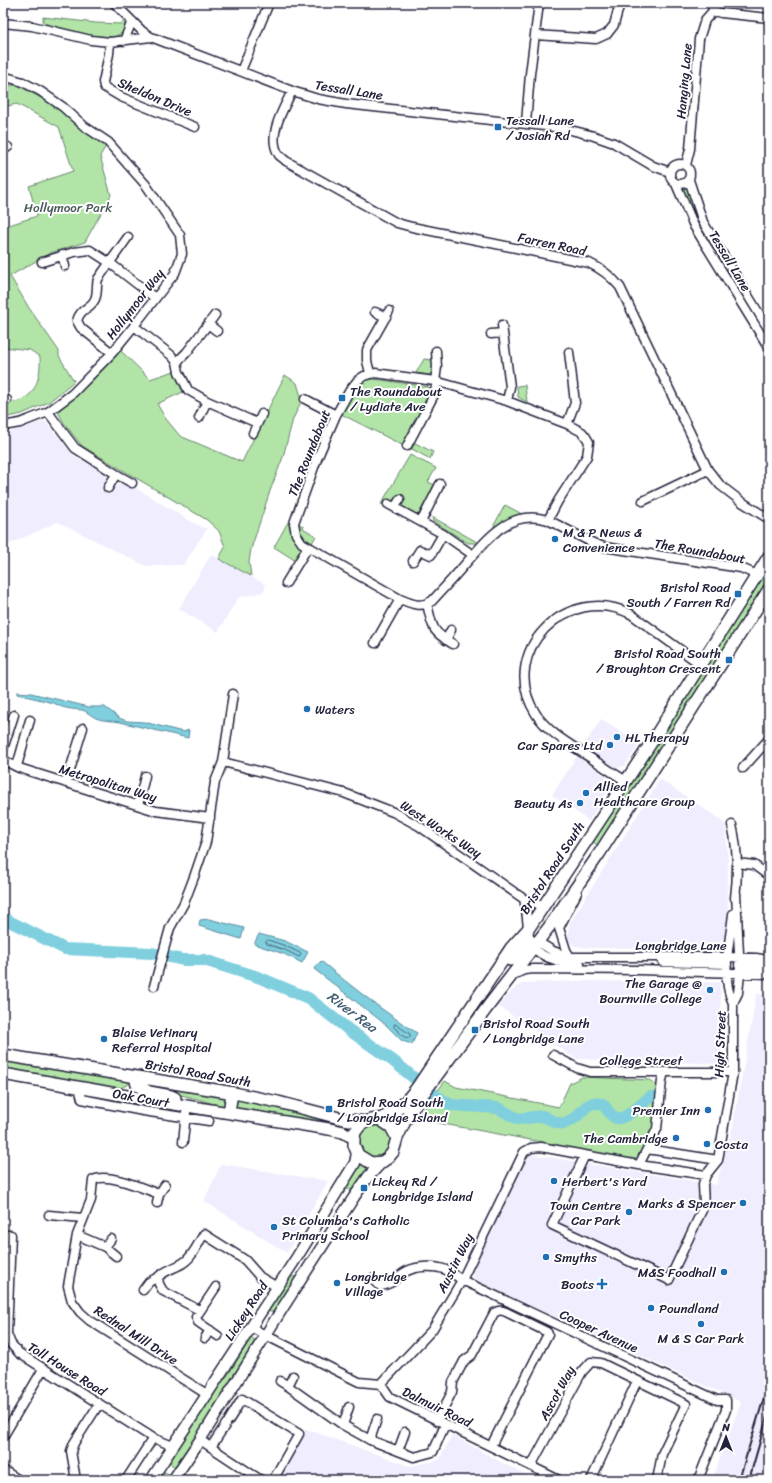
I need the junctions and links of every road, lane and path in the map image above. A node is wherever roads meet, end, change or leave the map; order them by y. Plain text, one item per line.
1 (114, 3) edge
2 (269, 3) edge
3 (539, 3) edge
4 (620, 3) edge
5 (712, 7) edge
6 (769, 18) edge
7 (132, 21) junction
8 (3, 23) edge
9 (535, 35) junction
10 (151, 37) junction
11 (124, 41) junction
12 (110, 42) junction
13 (241, 71) junction
14 (3, 78) edge
15 (292, 90) junction
16 (526, 123) junction
17 (195, 127) dead end
18 (686, 165) junction
19 (670, 172) junction
20 (689, 180) junction
21 (676, 184) junction
22 (128, 237) dead end
23 (62, 255) junction
24 (42, 262) dead end
25 (110, 263) junction
26 (65, 266) dead end
27 (155, 298) junction
28 (375, 312) dead end
29 (215, 315) dead end
30 (208, 324) junction
31 (134, 326) junction
32 (769, 330) edge
33 (217, 331) dead end
34 (491, 334) dead end
35 (769, 348) edge
36 (569, 352) dead end
37 (112, 353) junction
38 (433, 355) dead end
39 (177, 362) junction
40 (370, 373) junction
41 (436, 381) junction
42 (305, 399) dead end
43 (506, 400) junction
44 (207, 401) junction
45 (48, 412) junction
46 (262, 414) dead end
47 (336, 415) junction
48 (199, 418) dead end
49 (257, 423) junction
50 (567, 424) junction
51 (3, 426) edge
52 (253, 433) dead end
53 (407, 446) dead end
54 (708, 470) junction
55 (116, 474) junction
56 (132, 483) dead end
57 (440, 484) dead end
58 (108, 488) dead end
59 (400, 499) dead end
60 (643, 501) dead end
61 (769, 519) edge
62 (548, 520) junction
63 (421, 522) junction
64 (443, 534) junction
65 (308, 547) junction
66 (473, 555) junction
67 (769, 556) edge
68 (413, 561) dead end
69 (769, 567) edge
70 (756, 575) junction
71 (286, 583) dead end
72 (769, 589) edge
73 (400, 599) junction
74 (427, 604) junction
75 (451, 630) dead end
76 (375, 643) dead end
77 (700, 664) junction
78 (233, 694) dead end
79 (14, 715) dead end
80 (30, 720) dead end
81 (82, 728) dead end
82 (769, 739) edge
83 (3, 749) edge
84 (3, 760) edge
85 (223, 762) junction
86 (16, 766) junction
87 (743, 768) dead end
88 (145, 776) dead end
89 (626, 781) junction
90 (66, 783) junction
91 (138, 805) junction
92 (210, 818) junction
93 (732, 825) dead end
94 (587, 839) junction
95 (603, 848) junction
96 (737, 863) junction
97 (590, 868) junction
98 (769, 876) edge
99 (582, 879) junction
100 (736, 893) junction
101 (524, 899) junction
102 (544, 906) junction
103 (529, 928) junction
104 (534, 944) junction
105 (570, 957) junction
106 (727, 960) junction
107 (769, 960) edge
108 (739, 961) junction
109 (769, 967) edge
110 (639, 970) junction
111 (727, 974) junction
112 (740, 974) junction
113 (769, 974) edge
114 (510, 976) junction
115 (154, 986) dead end
116 (475, 1001) junction
117 (733, 1004) junction
118 (3, 1055) edge
119 (552, 1055) dead end
120 (433, 1072) junction
121 (733, 1072) junction
122 (664, 1073) junction
123 (3, 1074) edge
124 (139, 1080) junction
125 (79, 1087) junction
126 (417, 1092) junction
127 (232, 1093) junction
128 (119, 1095) junction
129 (189, 1107) junction
130 (229, 1112) junction
131 (316, 1112) junction
132 (186, 1118) junction
133 (379, 1120) junction
134 (209, 1121) dead end
135 (364, 1122) junction
136 (354, 1138) junction
137 (397, 1138) junction
138 (183, 1142) dead end
139 (647, 1149) junction
140 (357, 1153) junction
141 (585, 1155) junction
142 (718, 1160) junction
143 (382, 1162) junction
144 (639, 1165) junction
145 (706, 1175) junction
146 (165, 1185) dead end
147 (159, 1194) junction
148 (157, 1203) dead end
149 (49, 1215) dead end
150 (83, 1218) junction
151 (3, 1235) edge
152 (77, 1235) junction
153 (111, 1239) dead end
154 (105, 1246) junction
155 (116, 1256) dead end
156 (158, 1277) junction
157 (372, 1279) dead end
158 (462, 1280) junction
159 (216, 1288) dead end
160 (277, 1288) junction
161 (143, 1290) dead end
162 (199, 1310) junction
163 (251, 1327) junction
164 (210, 1330) junction
165 (265, 1335) junction
166 (218, 1336) dead end
167 (205, 1338) dead end
168 (43, 1369) junction
169 (293, 1376) dead end
170 (637, 1381) junction
171 (382, 1384) junction
172 (208, 1395) junction
173 (99, 1404) junction
174 (349, 1407) dead end
175 (377, 1419) dead end
176 (437, 1421) junction
177 (343, 1425) junction
178 (445, 1425) junction
179 (405, 1432) dead end
180 (3, 1434) edge
181 (153, 1438) junction
182 (200, 1440) junction
183 (370, 1440) junction
184 (173, 1446) junction
185 (491, 1446) junction
186 (211, 1447) junction
187 (398, 1451) junction
188 (162, 1464) junction
189 (531, 1466) junction
190 (3, 1470) edge
191 (175, 1477) edge
192 (251, 1478) edge
193 (19, 1480) edge
194 (76, 1480) edge
195 (126, 1480) edge
196 (151, 1480) edge
197 (261, 1480) edge
198 (273, 1480) edge
199 (559, 1480) edge
200 (591, 1480) edge
201 (657, 1480) edge
202 (698, 1480) edge

1 - 7 street
2 - 13 street
3 - 9 street
4 - 9 street
5 - 6 street
5 - 18 street, Hanging Lane
7 - 10 street
7 - 11 street
8 - 12 street, Tessall Lane
9 - 16 street
10 - 11 street, Tessall Lane
10 - 13 street, Tessall Lane
11 - 12 street, Tessall Lane
12 - 17 street, Sheldon Drive
13 - 15 street, Tessall Lane
14 - 27 street, Hollymoor Way
15 - 16 street, Tessall Lane
15 - 54 street, Farren Road
16 - 19 street, Tessall Lane
18 - 19 street
18 - 20 street
19 - 21 street
20 - 21 street
20 - 32 street, Tessall Lane
21 - 35 street, Tessall Lane
22 - 25 street
23 - 24 street
23 - 25 street
23 - 26 street
25 - 27 street
25 - 37 street
27 - 31 street, Hollymoor Way
28 - 40 street
29 - 30 street
30 - 33 street
30 - 39 street
31 - 37 street, Hollymoor Way
31 - 39 street
34 - 43 street
36 - 50 street
37 - 45 street, Hollymoor Way
38 - 41 street
39 - 44 street
40 - 41 street
40 - 47 street, The Roundabout
41 - 43 street
41 - 53 street
42 - 47 street
43 - 50 street
44 - 48 street
44 - 49 street
45 - 51 street, Hollymoor Way
45 - 55 street
46 - 49 street
47 - 65 street, The Roundabout
49 - 52 street
50 - 62 street
54 - 60 street
54 - 61 street, Farren Road
55 - 56 street
55 - 58 street
57 - 63 street
59 - 63 street
62 - 66 street, The Roundabout
62 - 70 street, The Roundabout
63 - 64 street
64 - 66 street
64 - 68 street
65 - 71 street
65 - 73 street, The Roundabout
66 - 74 street, The Roundabout
67 - 70 highway, Bristol Road South
69 - 70 highway
70 - 77 highway, Bristol Road South
72 - 95 highway, Bristol Road South
73 - 74 street, The Roundabout
73 - 76 street
74 - 75 street
77 - 89 highway, Bristol Road South
77 - 89 street
78 - 85 street
79 - 83 street
80 - 86 street
81 - 90 street
82 - 87 street
84 - 86 street, Metropolitan Way
85 - 92 street
85 - 101 street, West Works Way
86 - 90 street, Metropolitan Way
88 - 91 street
89 - 94 highway, Bristol Road South
90 - 91 street, Metropolitan Way
91 - 92 street, Metropolitan Way
92 - 115 street
93 - 96 street
94 - 95 highway
94 - 102 highway, Bristol Road South
95 - 97 highway, Bristol Road South
96 - 98 street
96 - 100 street
97 - 99 highway, Bristol Road South
97 - 102 highway
99 - 104 highway, Bristol Road South
99 - 105 street
100 - 106 street, High Street
100 - 108 street, High Street
101 - 102 street, West Works Way
101 - 103 street
102 - 103 highway, Bristol Road South
103 - 104 street
103 - 116 highway, Bristol Road South
104 - 105 street, Longbridge Lane
104 - 110 street, Longbridge Lane
104 - 114 highway, Bristol Road South
104 - 116 highway
105 - 106 street, Longbridge Lane
106 - 108 street, Longbridge Lane
106 - 111 street, High Street
106 - 112 street
107 - 108 street, Longbridge Lane
108 - 109 street, Longbridge Lane
108 - 112 street, High Street
110 - 111 street, Longbridge Lane
110 - 114 street, Longbridge Lane
111 - 112 street, Longbridge Lane
111 - 117 street, High Street
112 - 113 street, Longbridge Lane
112 - 117 street, High Street
114 - 120 highway, Bristol Road South
116 - 120 highway, Bristol Road South
117 - 121 street, High Street
118 - 124 highway, Bristol Road South
119 - 122 street, College Street
120 - 126 highway, Bristol Road South
121 - 122 street, College Street
121 - 142 street, High Street
122 - 139 street
123 - 125 highway
124 - 127 highway, Bristol Road South
124 - 128 highway
124 - 129 highway
125 - 128 highway
125 - 132 street, Oak Court
126 - 131 highway
126 - 133 highway, Bristol Road South
126 - 137 highway, Bristol Road South
127 - 130 highway
127 - 131 highway, Bristol Road South
128 - 129 highway
129 - 130 highway
129 - 132 street
130 - 136 highway
131 - 135 highway, Bristol Road South
132 - 134 street, Oak Court
132 - 138 street
133 - 135 highway
133 - 137 highway
135 - 136 highway
136 - 140 highway
137 - 143 highway
139 - 142 street
139 - 144 street
140 - 143 highway
140 - 160 main road, Lickey Road
141 - 144 street
141 - 145 street
141 - 158 street, Austin Way
142 - 145 street, High Street
143 - 165 main road
144 - 145 street
146 - 147 street
147 - 148 street
147 - 150 street, Rednal Mill Drive
149 - 150 street
150 - 152 street, Rednal Mill Drive
151 - 168 street, Toll House Road
152 - 154 street
152 - 172 street, Rednal Mill Drive
153 - 154 street
154 - 155 street
156 - 160 street
156 - 161 street
156 - 162 street
157 - 158 street, Cooper Avenue
158 - 171 street, Austin Way
158 - 202 street, Cooper Avenue
159 - 162 street
160 - 163 main road, Lickey Road
162 - 164 street
163 - 165 street
163 - 172 main road, Lickey Road
164 - 166 street
164 - 167 street
165 - 171 street
165 - 182 main road
168 - 173 street, Toll House Road
168 - 180 street
169 - 177 street
170 - 189 street, Ascot Way
170 - 200 street
170 - 201 street, Ascot Way
171 - 176 street, Dalmuir Road
172 - 184 main road, Lickey Road
173 - 181 street, Toll House Road
173 - 194 street
174 - 177 street
175 - 183 street
176 - 178 street, Dalmuir Road
176 - 185 street
177 - 183 street
178 - 185 street, Dalmuir Road
178 - 187 street
179 - 187 street
181 - 184 street, Toll House Road
181 - 195 street
182 - 186 street
182 - 191 main road
183 - 187 street
184 - 188 main road, Lickey Road
185 - 189 street, Dalmuir Road
186 - 192 street
186 - 198 street
188 - 191 main road
188 - 196 main road, Lickey Road
189 - 199 street, Dalmuir Road
190 - 193 street
192 - 197 street

